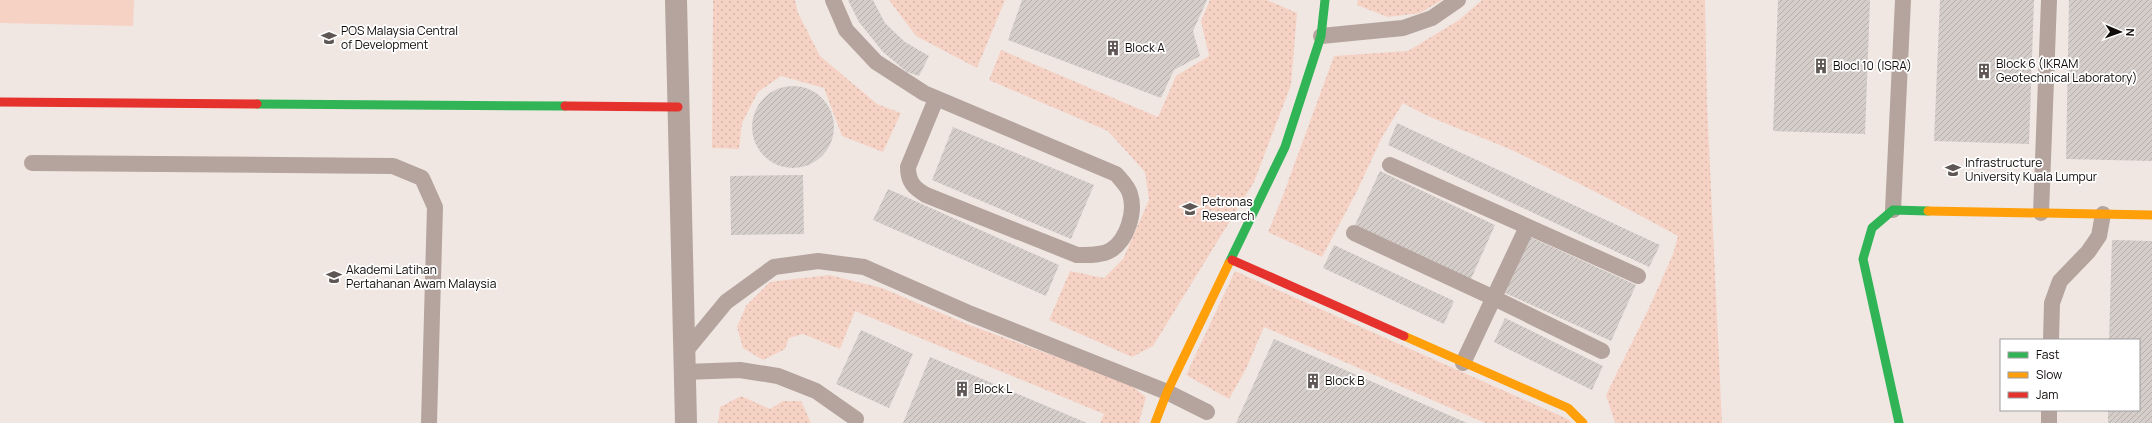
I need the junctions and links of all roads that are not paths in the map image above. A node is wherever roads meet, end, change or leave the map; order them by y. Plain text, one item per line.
1 (676, 0) edge
2 (833, 0) edge
3 (1325, 0) edge
4 (1458, 0) edge
5 (1903, 0) edge
6 (2049, 0) edge
7 (1321, 36) junction
8 (936, 99) junction
9 (0, 102) edge
10 (678, 108) junction
11 (32, 163) dead end
12 (1390, 165) dead end
13 (1893, 210) junction
14 (2041, 213) junction
15 (2103, 214) junction
16 (2152, 215) edge
17 (1527, 227) junction
18 (1354, 233) dead end
19 (1232, 260) junction
20 (1638, 276) dead end
21 (1494, 298) junction
22 (2051, 339) edge
23 (1602, 351) dead end
24 (684, 363) junction
25 (1463, 363) junction
26 (1167, 392) junction
27 (2049, 411) edge
28 (1207, 412) dead end
29 (856, 418) dead end
30 (429, 423) edge
31 (686, 423) edge
32 (1155, 423) edge
33 (1583, 423) edge
34 (1899, 423) edge
35 (2049, 423) edge

1 - 10 street
2 - 8 lane
3 - 7 street
4 - 7 lane
5 - 13 lane
6 - 14 lane
7 - 19 street
8 - 8 lane
9 - 10 street
10 - 24 street
11 - 30 lane
12 - 17 lane
13 - 14 street
13 - 34 street
14 - 15 street
15 - 16 street
15 - 22 lane
17 - 20 lane
17 - 21 lane
18 - 21 lane
19 - 25 street
19 - 26 street
21 - 23 lane
21 - 25 lane
24 - 26 lane
24 - 29 lane
24 - 31 street
25 - 33 street
26 - 28 lane
26 - 32 street
27 - 35 lane

